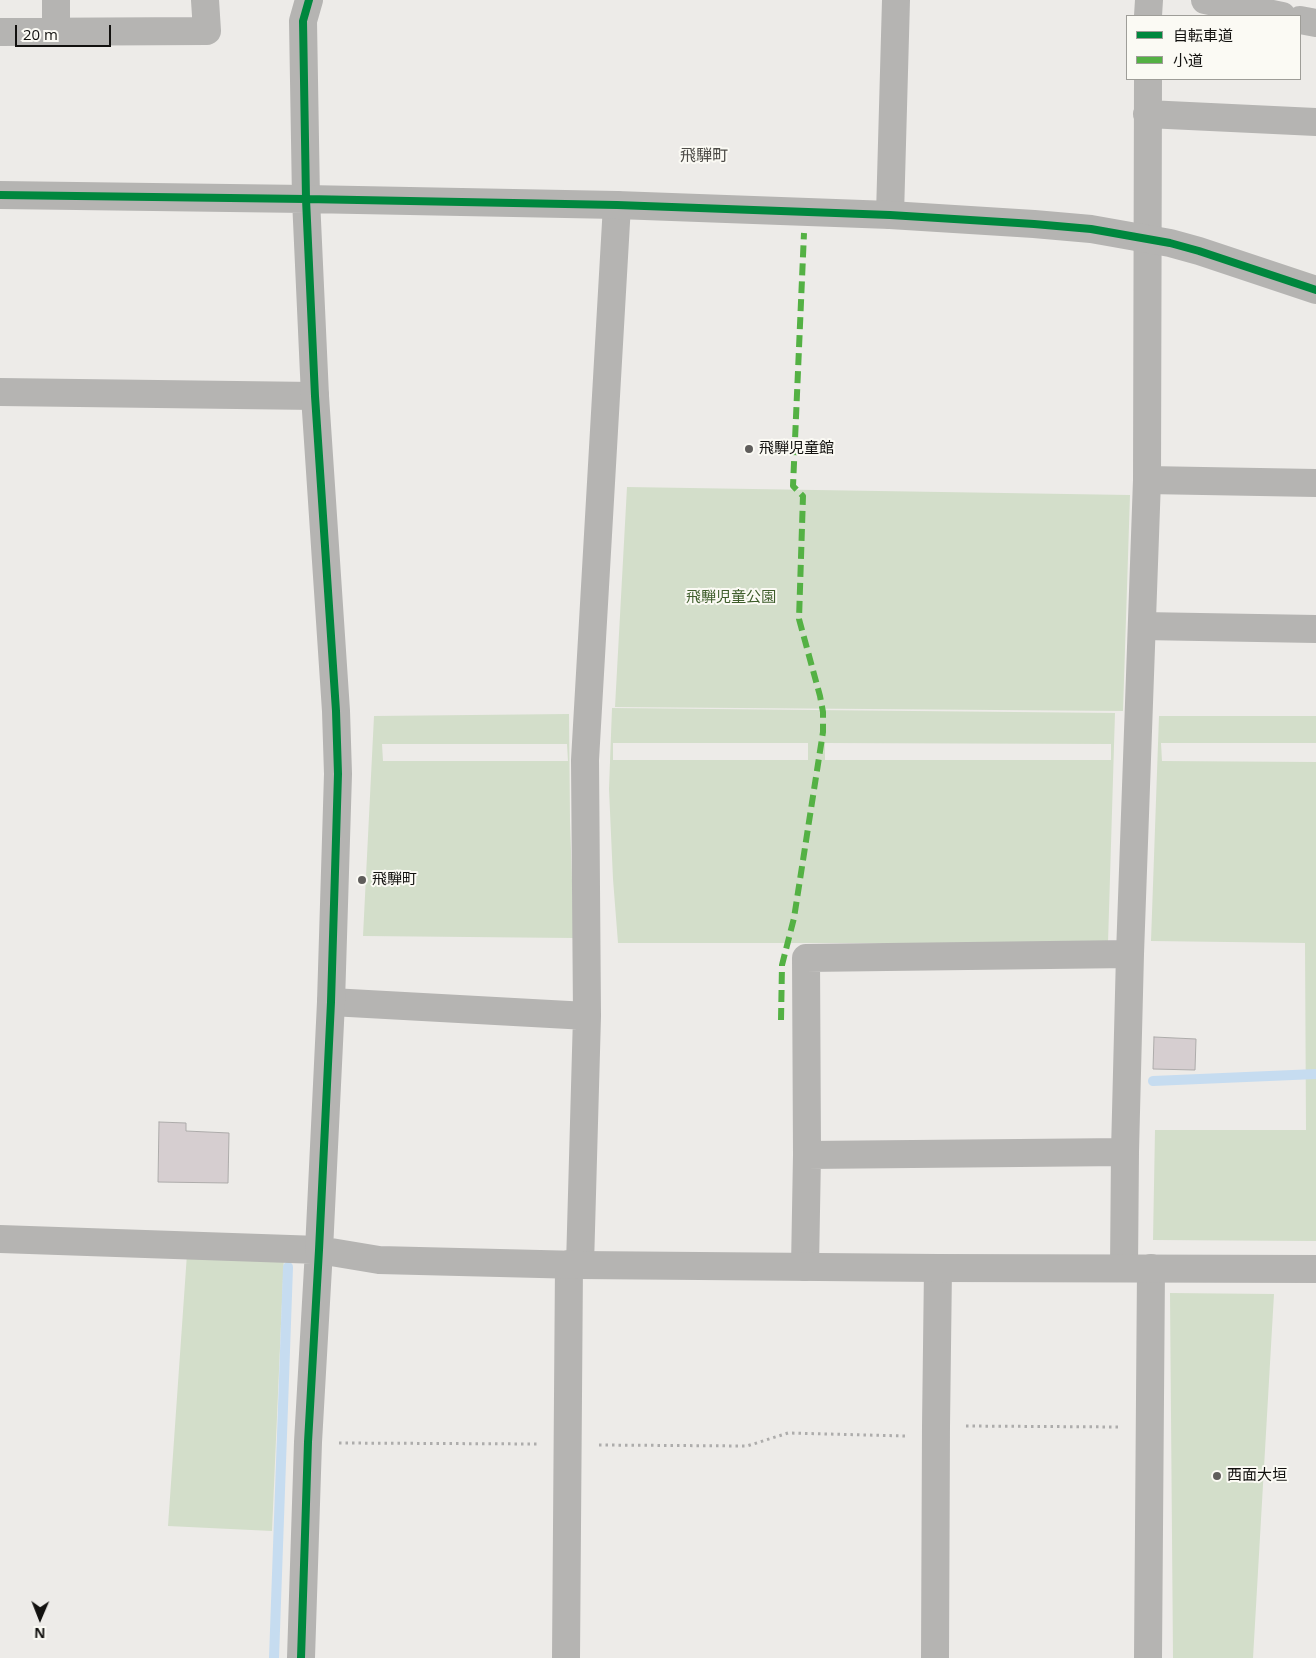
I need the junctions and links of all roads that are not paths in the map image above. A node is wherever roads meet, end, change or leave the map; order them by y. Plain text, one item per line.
1 (56, 0) edge
2 (205, 0) edge
3 (309, 0) edge
4 (896, 0) edge
5 (1148, 0) edge
6 (1205, 0) edge
7 (1148, 15) edge
8 (1277, 15) edge
9 (1301, 20) edge
10 (1316, 23) edge
11 (0, 32) edge
12 (56, 32) junction
13 (1148, 80) edge
14 (1147, 114) junction
15 (1316, 122) edge
16 (0, 195) edge
17 (306, 199) junction
18 (617, 205) junction
19 (890, 215) junction
20 (1147, 238) junction
21 (1316, 290) edge
22 (0, 392) edge
23 (316, 396) junction
24 (1147, 480) junction
25 (1316, 483) edge
26 (1142, 626) junction
27 (1316, 629) edge
28 (1130, 954) junction
29 (331, 1002) junction
30 (587, 1016) junction
31 (1125, 1152) junction
32 (807, 1155) junction
33 (0, 1239) edge
34 (319, 1250) junction
35 (575, 1264) junction
36 (805, 1267) junction
37 (938, 1268) junction
38 (1124, 1268) junction
39 (1151, 1268) junction
40 (1316, 1268) edge
41 (301, 1658) edge
42 (566, 1658) edge
43 (935, 1658) edge
44 (1148, 1658) edge

1 - 12 street
2 - 12 street
3 - 17 street
4 - 19 street
5 - 7 street
6 - 8 street
9 - 10 street
11 - 12 street
13 - 14 street
14 - 15 street
14 - 20 street
16 - 17 street
17 - 18 street
17 - 23 street
18 - 19 street
18 - 30 street
19 - 20 street
20 - 21 street
20 - 24 street
22 - 23 street
23 - 29 street
24 - 25 street
24 - 26 street
26 - 27 street
26 - 28 street
28 - 31 street
28 - 32 street
29 - 30 street
29 - 34 street
30 - 35 street
31 - 32 street
31 - 38 street
32 - 36 street
33 - 34 street
34 - 35 street
34 - 41 street
35 - 36 street
35 - 42 street
36 - 37 street
37 - 38 street
37 - 43 street
38 - 39 street
39 - 40 street
39 - 44 street

